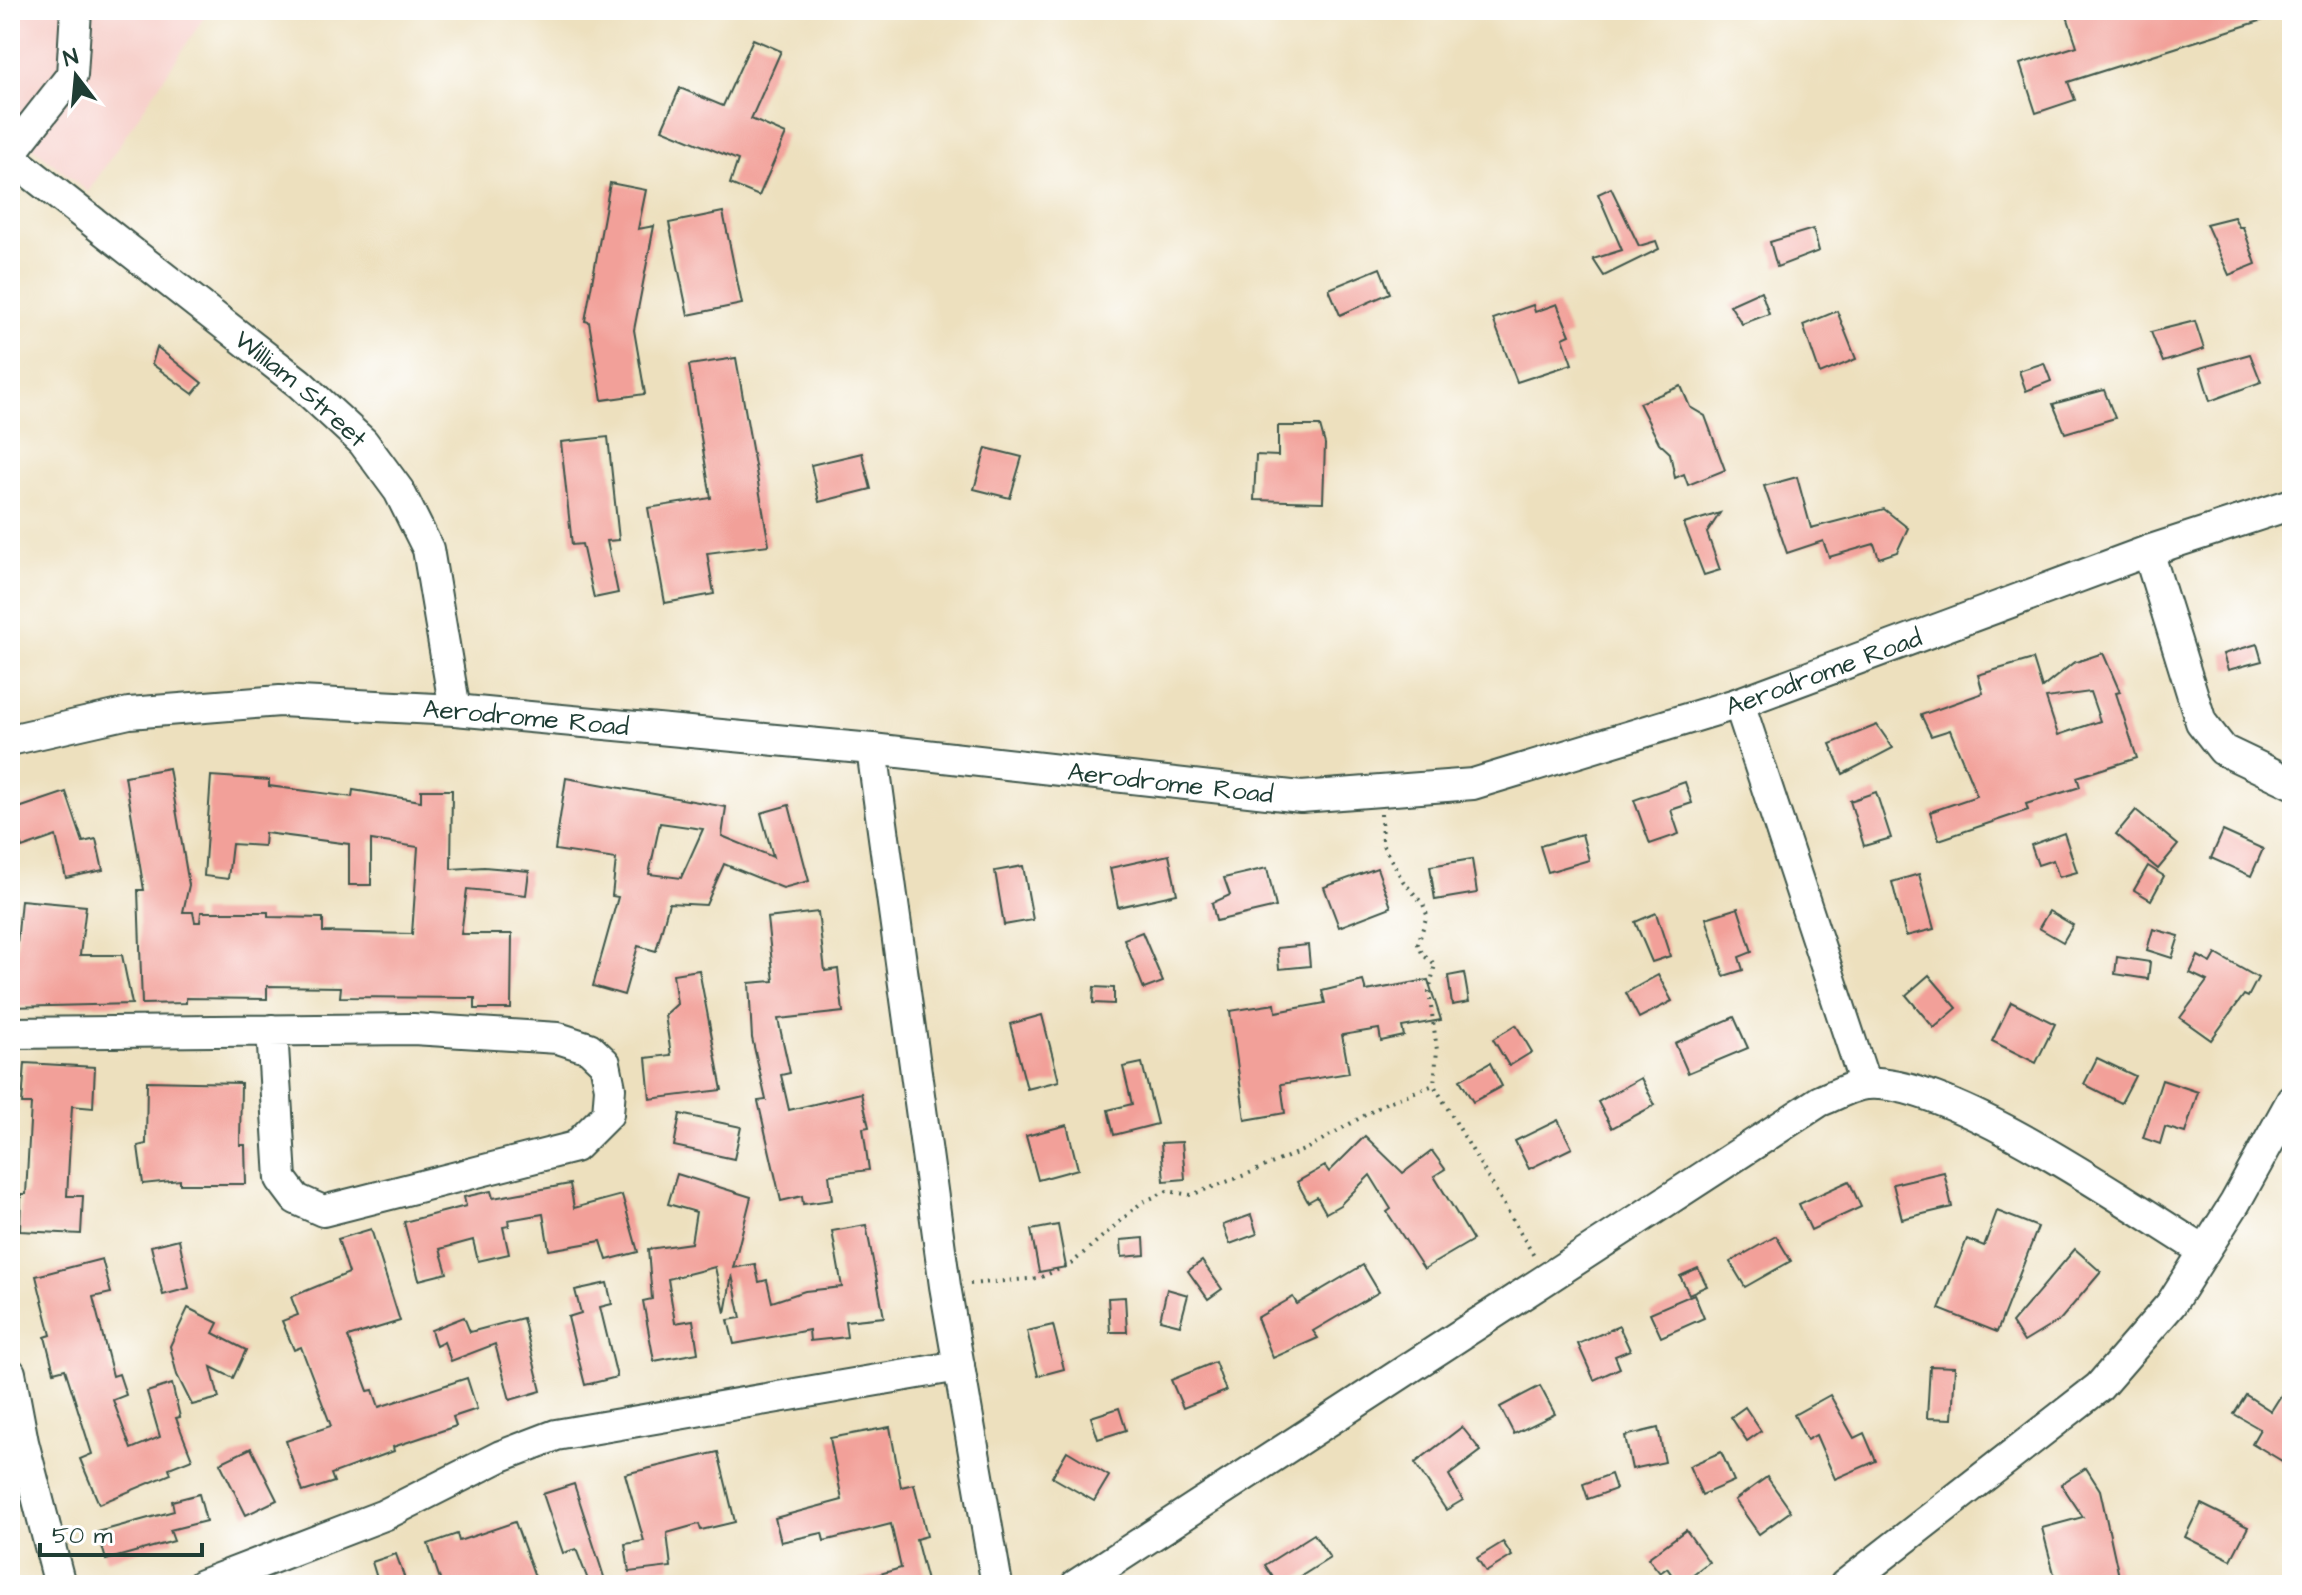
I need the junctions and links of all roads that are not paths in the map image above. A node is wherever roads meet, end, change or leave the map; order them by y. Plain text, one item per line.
1 (76, 10) edge
2 (10, 156) edge
3 (2292, 504) edge
4 (2148, 551) junction
5 (1739, 703) junction
6 (455, 710) junction
7 (10, 740) edge
8 (872, 749) junction
9 (2292, 783) edge
10 (272, 1030) junction
11 (10, 1033) edge
12 (1865, 1084) junction
13 (2292, 1100) edge
14 (2204, 1251) junction
15 (959, 1366) junction
16 (10, 1373) edge
17 (17, 1443) edge
18 (60, 1585) edge
19 (202, 1585) edge
20 (997, 1585) edge
21 (1076, 1585) edge
22 (1845, 1585) edge

1 - 2 street
2 - 6 street, William Street
3 - 4 street, Aerodrome Road
4 - 5 street, Aerodrome Road
4 - 9 street
5 - 8 street, Aerodrome Road
5 - 12 street
6 - 7 street, Aerodrome Road
6 - 8 street, Aerodrome Road
8 - 15 street
10 - 10 street
10 - 11 street
12 - 14 street
12 - 21 street
13 - 14 street
14 - 22 street
15 - 19 street
15 - 20 street
16 - 17 street
17 - 18 street

